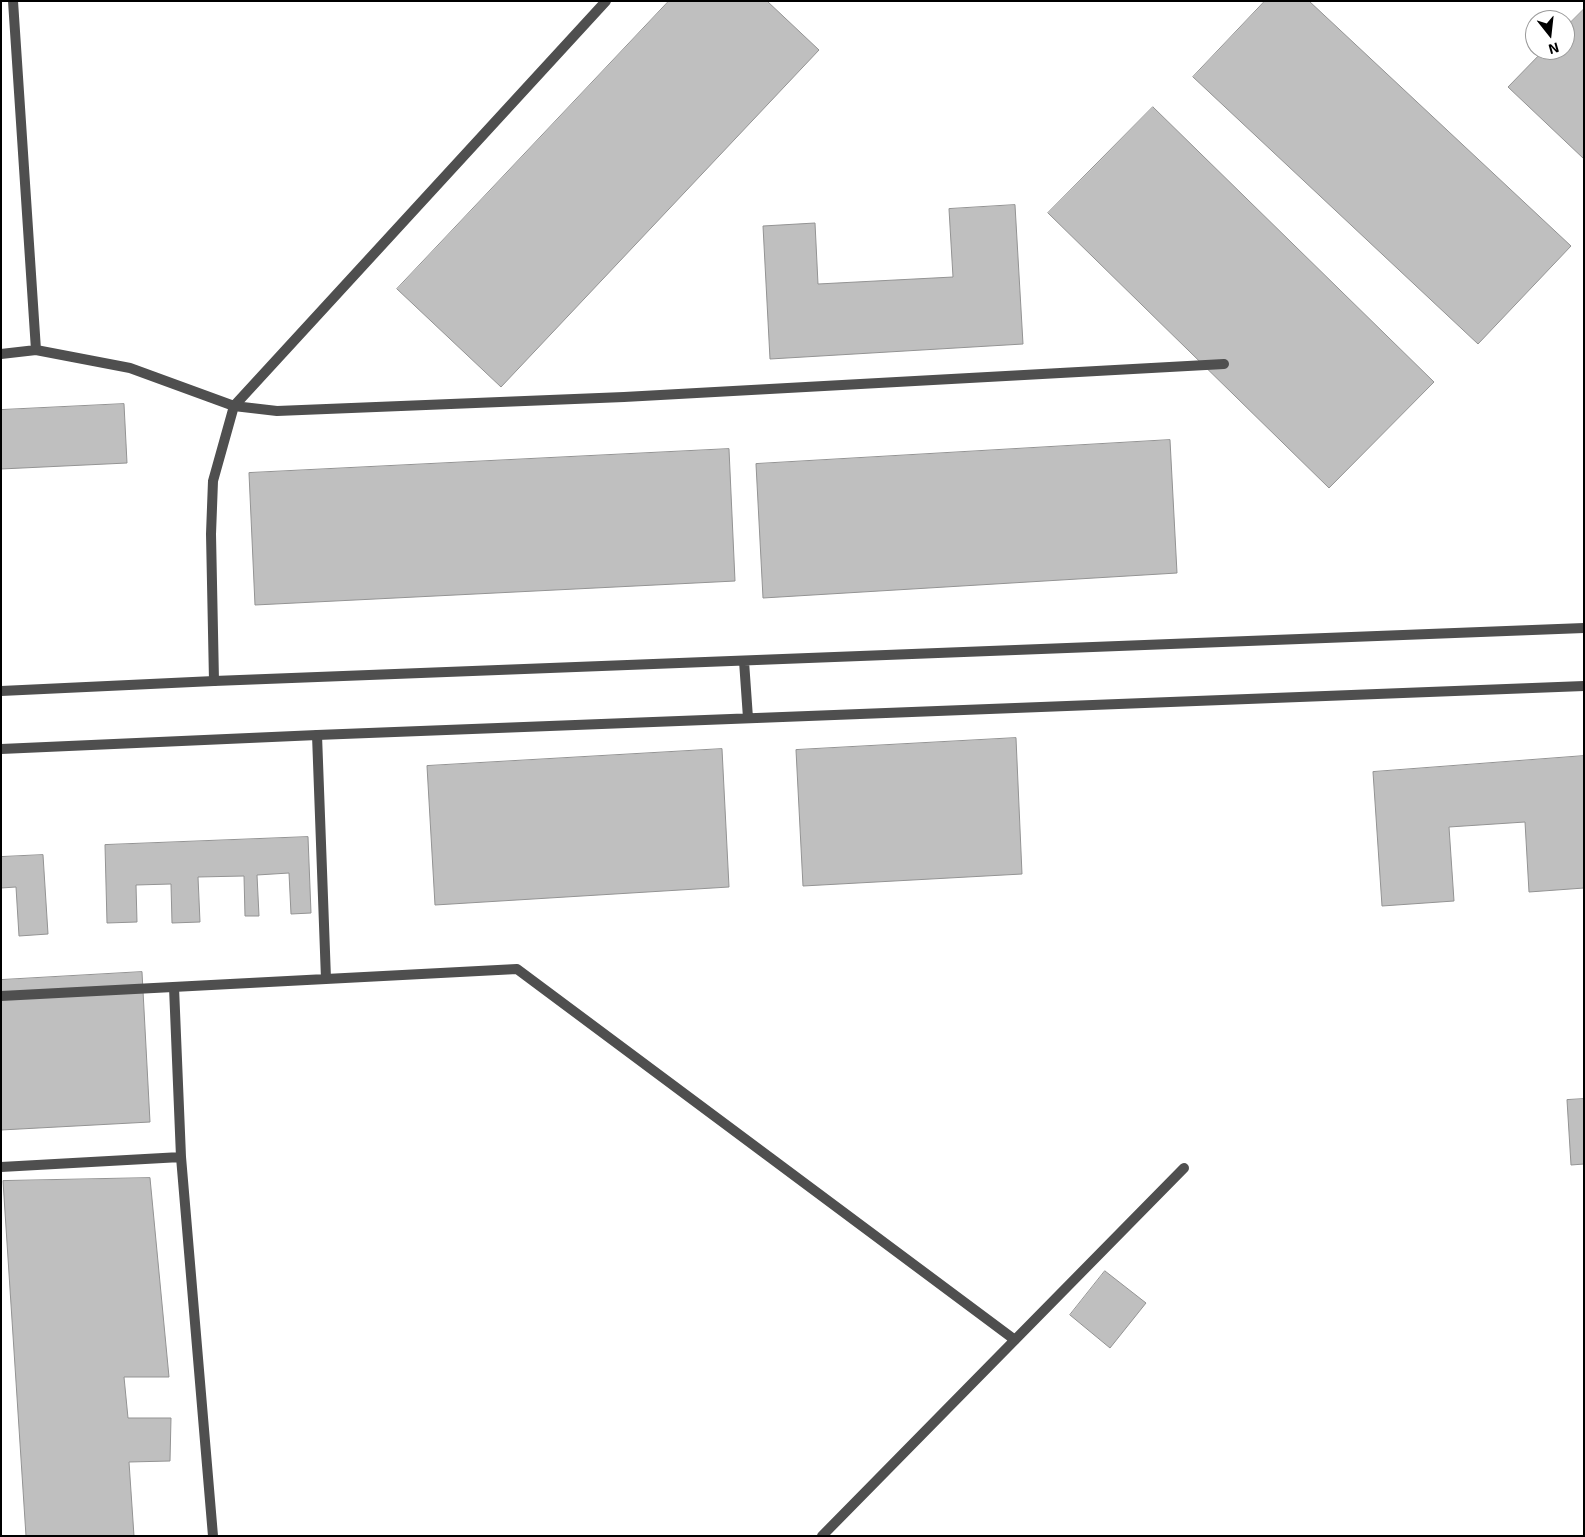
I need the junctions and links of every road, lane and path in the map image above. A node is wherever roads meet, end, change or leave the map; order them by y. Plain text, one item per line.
1 (12, 1) edge
2 (606, 1) edge
3 (36, 350) junction
4 (1, 354) edge
5 (1224, 364) dead end
6 (234, 406) junction
7 (1584, 628) edge
8 (744, 661) junction
9 (214, 681) junction
10 (1584, 686) edge
11 (1, 691) edge
12 (748, 718) junction
13 (317, 735) junction
14 (1, 749) edge
15 (326, 979) junction
16 (174, 987) junction
17 (1, 996) edge
18 (180, 1157) junction
19 (1, 1167) edge
20 (1184, 1168) dead end
21 (1015, 1340) junction
22 (214, 1536) edge
23 (822, 1536) edge

1 - 3 street
2 - 6 street
3 - 4 street
3 - 6 street
5 - 6 street
6 - 9 street
7 - 8 street
8 - 9 street
8 - 12 street
9 - 11 street
10 - 12 street
12 - 13 street
13 - 14 street
13 - 15 street
15 - 16 street
15 - 21 street
16 - 17 street
16 - 18 street
18 - 19 street
18 - 22 street
20 - 21 street
21 - 23 street

